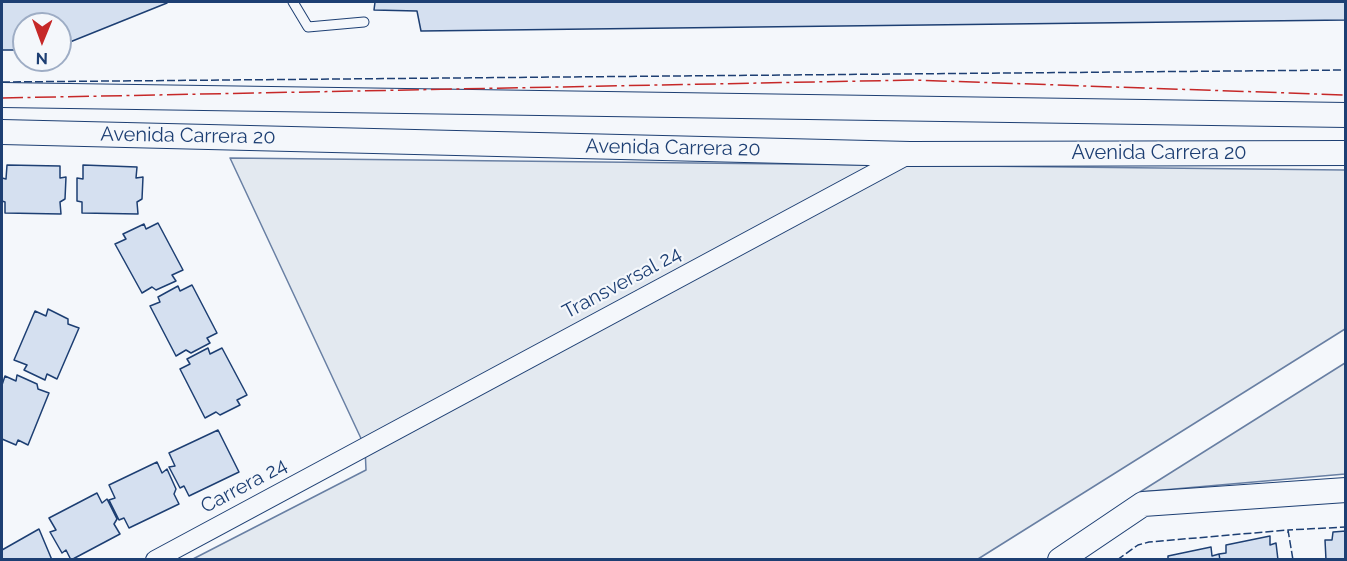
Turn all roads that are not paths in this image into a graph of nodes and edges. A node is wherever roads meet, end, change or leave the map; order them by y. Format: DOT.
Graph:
graph roads {
  1 [pos="293,2"];
  2 [pos="364,22"];
  3 [pos="2,95"];
  4 [pos="1346,115"];
  5 [pos="2,132"];
  6 [pos="1346,153"];
  7 [pos="910,154"];
  8 [pos="355,452"];
  9 [pos="1346,490"];
  10 [pos="155,560"];
  11 [pos="1060,560"];
  1 -- 2 [label="lane"];
  3 -- 4 [label="street, Avenida Carrera 20"];
  5 -- 7 [label="street, Avenida Carrera 20"];
  6 -- 7 [label="street, Avenida Carrera 20"];
  7 -- 8 [label="street, Transversal 24"];
  8 -- 10 [label="street, Carrera 24"];
  9 -- 11 [label="street"];
}
